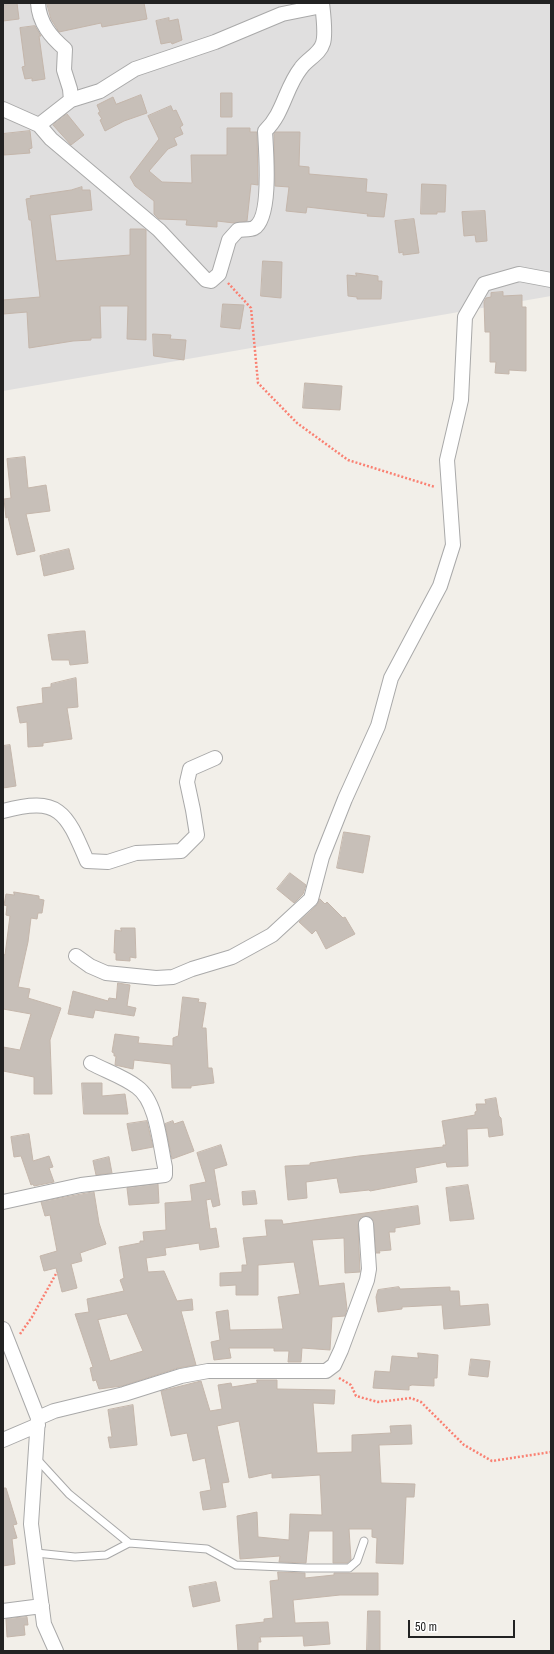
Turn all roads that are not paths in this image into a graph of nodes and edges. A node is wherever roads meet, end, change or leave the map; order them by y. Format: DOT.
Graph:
graph roads {
  1 [pos="38,3"];
  2 [pos="322,4"];
  3 [pos="71,100"];
  4 [pos="3,108"];
  5 [pos="39,125"];
  6 [pos="551,280"];
  7 [pos="214,758"];
  8 [pos="3,811"];
  9 [pos="76,956"];
  10 [pos="91,1063"];
  11 [pos="3,1202"];
  12 [pos="366,1224"];
  13 [pos="3,1329"];
  14 [pos="38,1421"];
  15 [pos="3,1440"];
  16 [pos="36,1458"];
  17 [pos="364,1541"];
  18 [pos="130,1543"];
  19 [pos="36,1553"];
  20 [pos="42,1606"];
  21 [pos="3,1611"];
  22 [pos="56,1651"];
  1 -- 3 [label="street"];
  2 -- 3 [label="street"];
  2 -- 5 [label="street"];
  3 -- 5 [label="street"];
  4 -- 5 [label="street"];
  6 -- 9 [label="street"];
  7 -- 8 [label="street"];
  10 -- 11 [label="street"];
  12 -- 14 [label="street"];
  13 -- 14 [label="street"];
  14 -- 15 [label="street"];
  14 -- 16 [label="street"];
  16 -- 18 [label="lane"];
  16 -- 19 [label="street"];
  17 -- 18 [label="lane"];
  18 -- 19 [label="lane"];
  19 -- 20 [label="street"];
  20 -- 21 [label="street"];
  20 -- 22 [label="street"];
}
